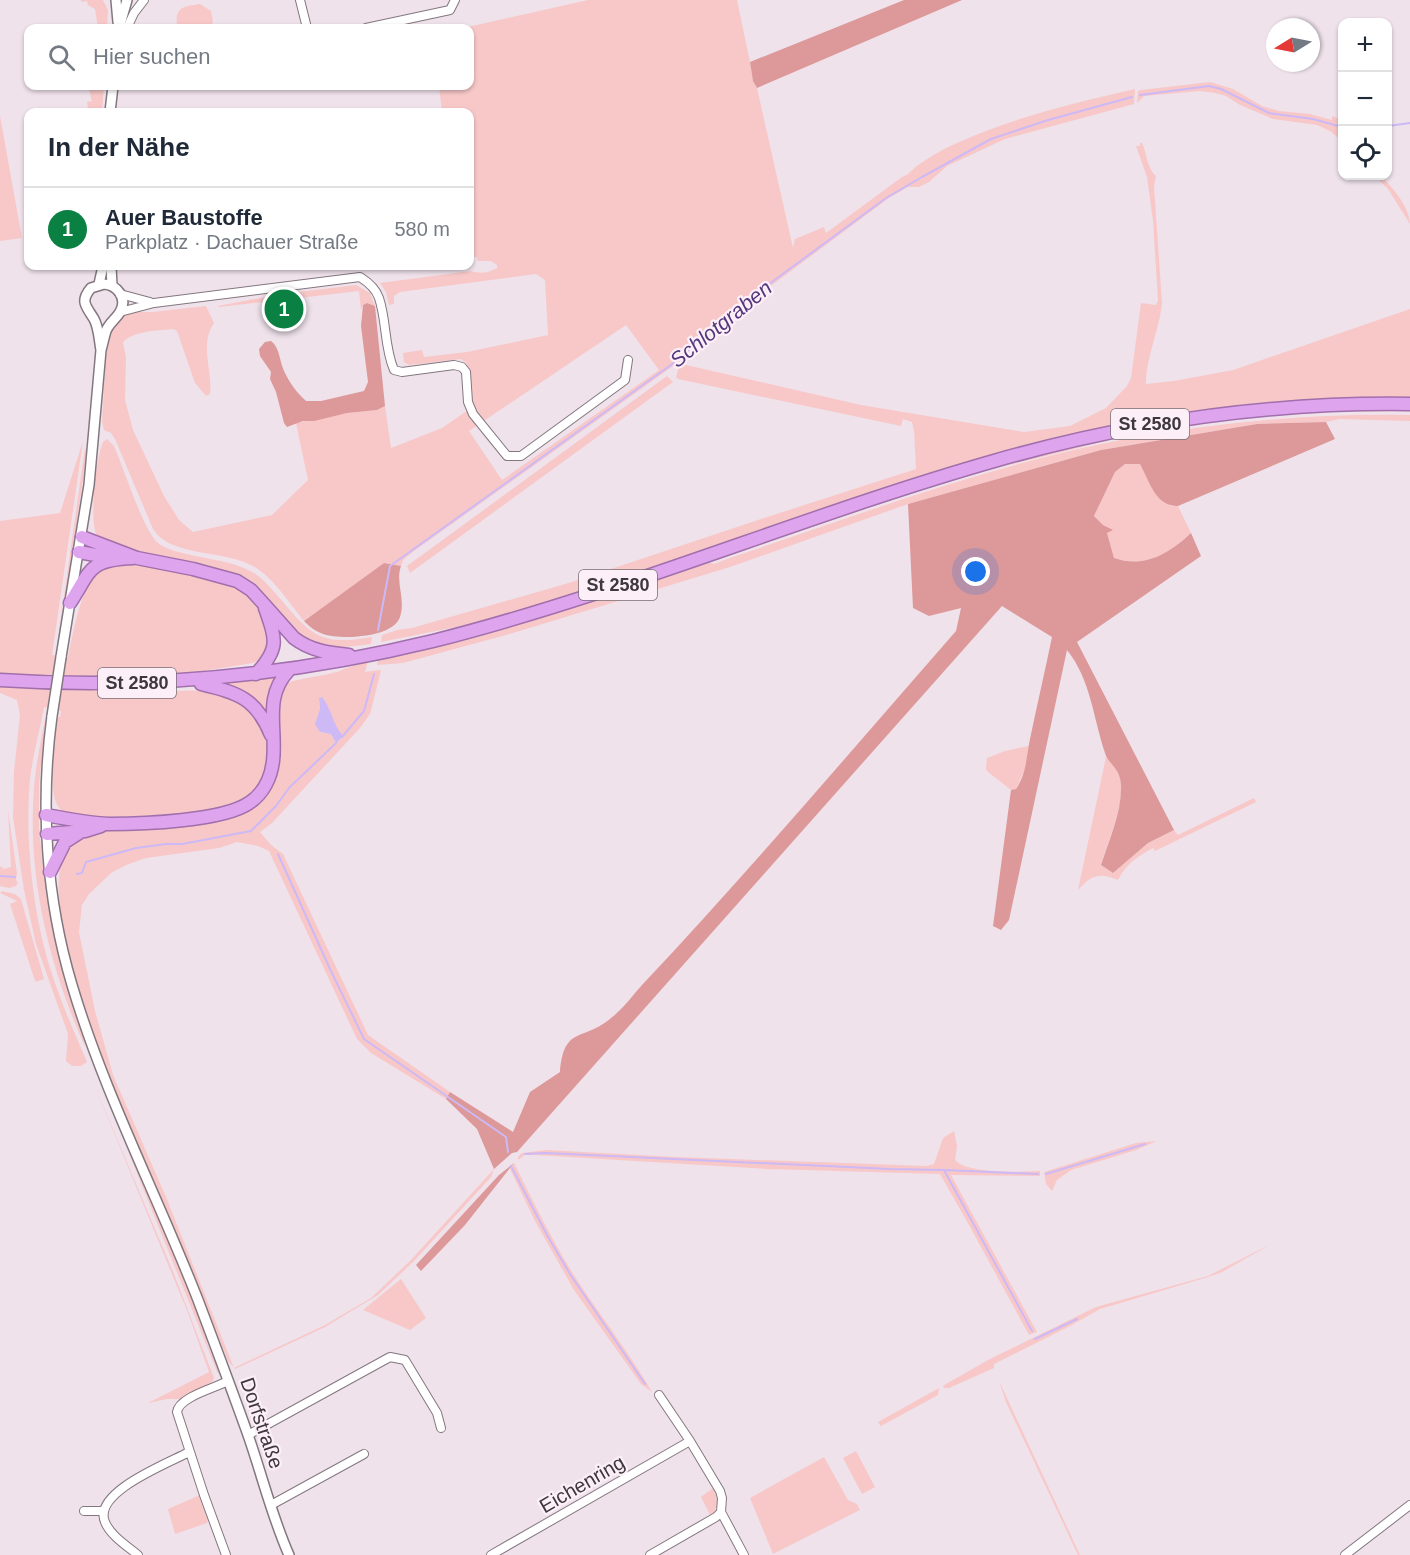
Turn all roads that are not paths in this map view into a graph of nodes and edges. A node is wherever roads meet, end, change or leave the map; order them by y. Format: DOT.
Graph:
graph roads {
  1 [pos="116,0"];
  2 [pos="127,0"];
  3 [pos="144,0"];
  4 [pos="300,0"];
  5 [pos="455,0"];
  6 [pos="118,24"];
  7 [pos="119,24"];
  8 [pos="129,24"];
  9 [pos="306,24"];
  10 [pos="385,24"];
  11 [pos="113,90"];
  12 [pos="113,90"];
  13 [pos="110,108"];
  14 [pos="116,108"];
  15 [pos="102,270"];
  16 [pos="111,270"];
  17 [pos="99,284"];
  18 [pos="112,286"];
  19 [pos="120,294"];
  20 [pos="154,303"];
  21 [pos="120,312"];
  22 [pos="94,318"];
  23 [pos="112,319"];
  24 [pos="101,350"];
  25 [pos="628,360"];
  26 [pos="1410,404"];
  27 [pos="82,537"];
  28 [pos="79,552"];
  29 [pos="137,558"];
  30 [pos="116,559"];
  31 [pos="262,602"];
  32 [pos="70,603"];
  33 [pos="361,657"];
  34 [pos="289,670"];
  35 [pos="256,674"];
  36 [pos="0,680"];
  37 [pos="188,680"];
  38 [pos="274,741"];
  39 [pos="46,815"];
  40 [pos="110,824"];
  41 [pos="85,831"];
  42 [pos="47,834"];
  43 [pos="50,872"];
  44 [pos="228,1381"];
  45 [pos="659,1395"];
  46 [pos="441,1428"];
  47 [pos="248,1435"];
  48 [pos="690,1441"];
  49 [pos="189,1452"];
  50 [pos="364,1454"];
  51 [pos="271,1505"];
  52 [pos="1410,1505"];
  53 [pos="84,1510"];
  54 [pos="103,1511"];
  55 [pos="721,1512"];
  56 [pos="138,1555"];
  57 [pos="226,1555"];
  58 [pos="289,1555"];
  59 [pos="491,1555"];
  60 [pos="650,1555"];
  61 [pos="744,1555"];
  62 [pos="1345,1555"];
  1 -- 6 [label="street"];
  2 -- 7 [label="street"];
  3 -- 8 [label="street"];
  4 -- 9 [label="street"];
  5 -- 10 [label="street"];
  11 -- 13 [label="street"];
  12 -- 14 [label="street"];
  15 -- 17 [label="street"];
  16 -- 18 [label="street"];
  17 -- 18 [label="street"];
  17 -- 22 [label="street"];
  18 -- 19 [label="street"];
  19 -- 20 [label="street"];
  19 -- 21 [label="street"];
  20 -- 21 [label="street"];
  20 -- 25 [label="street"];
  21 -- 23 [label="street"];
  22 -- 23 [label="street"];
  22 -- 24 [label="street"];
  23 -- 24 [label="street"];
  24 -- 27 [label="street, Dorfstraße"];
  26 -- 33 [label="highway, St 2580"];
  27 -- 28 [label="street, Dorfstraße"];
  27 -- 29 [label="highway, St 2580"];
  28 -- 30 [label="highway, St 2580"];
  28 -- 32 [label="street, Dorfstraße"];
  29 -- 30 [label="highway, St 2580"];
  29 -- 31 [label="highway, St 2580"];
  30 -- 32 [label="highway, St 2580"];
  31 -- 33 [label="highway, St 2580"];
  31 -- 35 [label="highway"];
  32 -- 39 [label="street, Dorfstraße, bridge"];
  33 -- 34 [label="highway, St 2580"];
  34 -- 35 [label="highway, St 2580"];
  34 -- 38 [label="highway"];
  35 -- 37 [label="highway, St 2580"];
  36 -- 37 [label="highway, St 2580"];
  37 -- 38 [label="highway, St 2580"];
  38 -- 40 [label="highway"];
  39 -- 40 [label="highway"];
  39 -- 42 [label="street, Dorfstraße"];
  40 -- 41 [label="highway"];
  41 -- 42 [label="highway"];
  41 -- 43 [label="highway"];
  42 -- 43 [label="street, Dorfstraße"];
  43 -- 44 [label="street, Dorfstraße"];
  44 -- 47 [label="street, Dorfstraße"];
  44 -- 49 [label="street"];
  45 -- 48 [label="street"];
  46 -- 47 [label="street"];
  47 -- 51 [label="street, Dorfstraße"];
  48 -- 55 [label="street"];
  48 -- 59 [label="street, Eichenring"];
  49 -- 54 [label="street"];
  49 -- 57 [label="street"];
  50 -- 51 [label="street"];
  51 -- 58 [label="street, Dorfstraße"];
  52 -- 62 [label="street"];
  53 -- 54 [label="street"];
  54 -- 56 [label="street"];
  55 -- 60 [label="street"];
  55 -- 61 [label="street"];
}
